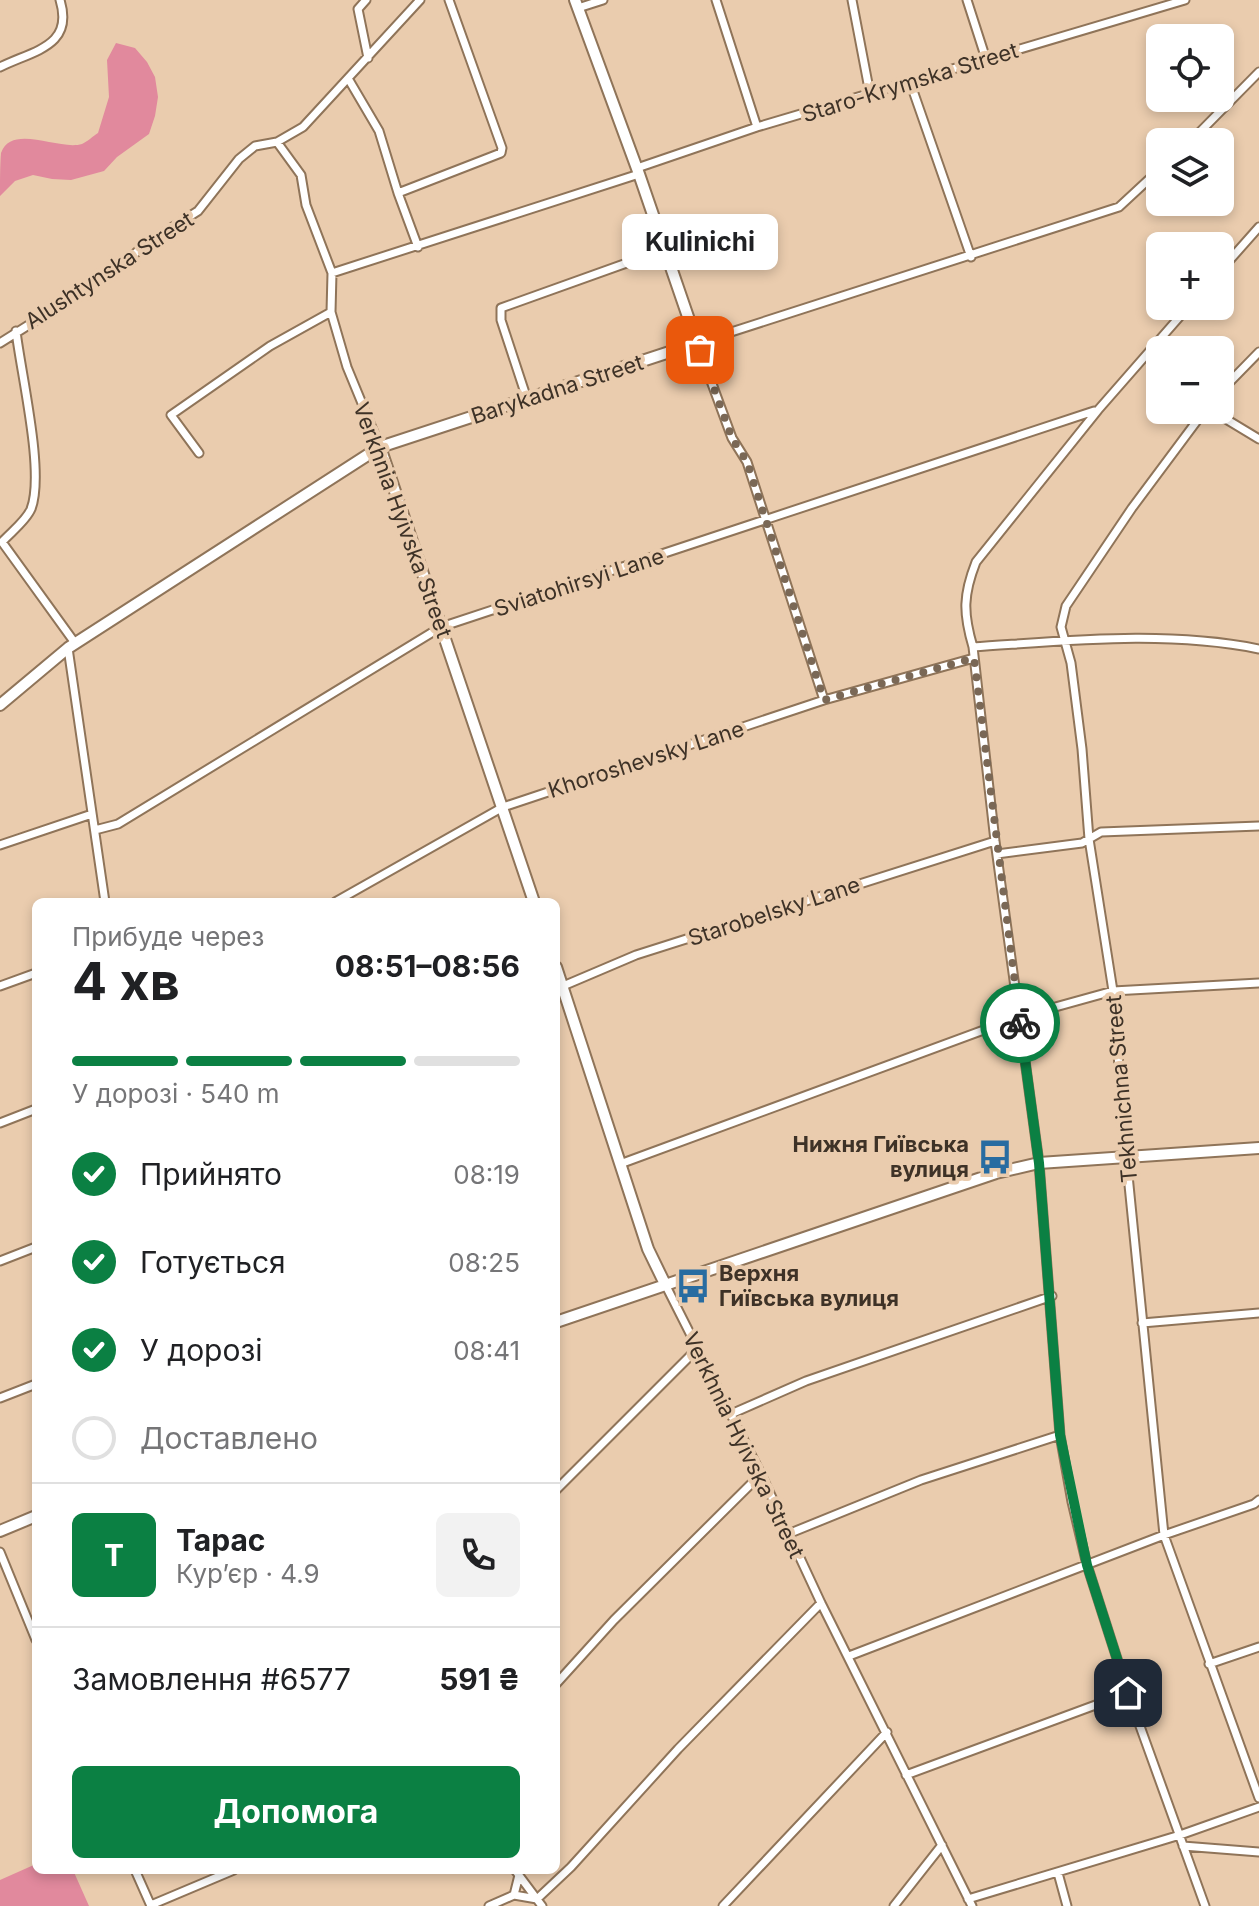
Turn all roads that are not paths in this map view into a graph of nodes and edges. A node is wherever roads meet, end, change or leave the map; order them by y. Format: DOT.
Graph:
graph roads {
  1 [pos="60,0"];
  2 [pos="366,0"];
  3 [pos="420,0"];
  4 [pos="449,0"];
  5 [pos="603,0"];
  6 [pos="716,0"];
  7 [pos="852,0"];
  8 [pos="967,0"];
  9 [pos="1185,0"];
  10 [pos="576,4"];
  11 [pos="368,58"];
  12 [pos="986,59"];
  13 [pos="0,67"];
  14 [pos="1259,72"];
  15 [pos="349,80"];
  16 [pos="910,82"];
  17 [pos="870,94"];
  18 [pos="757,127"];
  19 [pos="1204,128"];
  20 [pos="277,142"];
  21 [pos="638,171"];
  22 [pos="1146,182"];
  23 [pos="398,193"];
  24 [pos="1259,227"];
  25 [pos="418,247"];
  26 [pos="663,250"];
  27 [pos="1234,255"];
  28 [pos="971,257"];
  29 [pos="332,273"];
  30 [pos="331,312"];
  31 [pos="1177,320"];
  32 [pos="16,331"];
  33 [pos="0,343"];
  34 [pos="697,343"];
  35 [pos="1259,352"];
  36 [pos="1234,378"];
  37 [pos="527,399"];
  38 [pos="1098,410"];
  39 [pos="1197,424"];
  40 [pos="1233,424"];
  41 [pos="1259,439"];
  42 [pos="380,447"];
  43 [pos="199,453"];
  44 [pos="765,521"];
  45 [pos="1,543"];
  46 [pos="441,627"];
  47 [pos="1064,640"];
  48 [pos="72,646"];
  49 [pos="973,647"];
  50 [pos="1259,649"];
  51 [pos="974,658"];
  52 [pos="824,700"];
  53 [pos="0,705"];
  54 [pos="503,807"];
  55 [pos="92,814"];
  56 [pos="1259,826"];
  57 [pos="95,830"];
  58 [pos="1089,839"];
  59 [pos="995,841"];
  60 [pos="0,845"];
  61 [pos="997,854"];
  62 [pos="104,898"];
  63 [pos="342,898"];
  64 [pos="533,898"];
  65 [pos="32,974"];
  66 [pos="1259,983"];
  67 [pos="0,986"];
  68 [pos="560,986"];
  69 [pos="560,989"];
  70 [pos="1113,991"];
  71 [pos="1019,1017"];
  72 [pos="32,1111"];
  73 [pos="0,1123"];
  74 [pos="1259,1148"];
  75 [pos="1126,1155"];
  76 [pos="1039,1163"];
  77 [pos="620,1164"];
  78 [pos="32,1249"];
  79 [pos="0,1261"];
  80 [pos="665,1284"];
  81 [pos="1052,1296"];
  82 [pos="1259,1313"];
  83 [pos="560,1321"];
  84 [pos="1142,1323"];
  85 [pos="697,1349"];
  86 [pos="32,1386"];
  87 [pos="0,1398"];
  88 [pos="731,1414"];
  89 [pos="1060,1435"];
  90 [pos="761,1474"];
  91 [pos="560,1486"];
  92 [pos="1259,1500"];
  93 [pos="32,1518"];
  94 [pos="0,1531"];
  95 [pos="788,1534"];
  96 [pos="1164,1535"];
  97 [pos="0,1552"];
  98 [pos="1087,1565"];
  99 [pos="821,1603"];
  100 [pos="32,1630"];
  101 [pos="1259,1647"];
  102 [pos="849,1656"];
  103 [pos="1209,1664"];
  104 [pos="560,1680"];
  105 [pos="1128,1693"];
  106 [pos="887,1732"];
  107 [pos="906,1775"];
  108 [pos="1259,1798"];
  109 [pos="1259,1807"];
  110 [pos="1180,1835"];
  111 [pos="942,1845"];
  112 [pos="1183,1846"];
  113 [pos="1259,1852"];
  114 [pos="1058,1873"];
  115 [pos="137,1874"];
  116 [pos="225,1874"];
  117 [pos="517,1874"];
  118 [pos="519,1874"];
  119 [pos="514,1895"];
  120 [pos="540,1902"];
  121 [pos="970,1902"];
  122 [pos="151,1906"];
  123 [pos="489,1906"];
  124 [pos="723,1906"];
  125 [pos="894,1906"];
  126 [pos="1067,1906"];
  127 [pos="1205,1906"];
  1 -- 13 [label="street"];
  2 -- 11 [label="street"];
  3 -- 11 [label="street, Alushtynska Street"];
  4 -- 23 [label="street"];
  5 -- 10 [label="street"];
  6 -- 18 [label="street"];
  7 -- 17 [label="street"];
  8 -- 12 [label="street"];
  9 -- 12 [label="street, Staro-Krymska Street"];
  10 -- 21 [label="street"];
  11 -- 15 [label="street, Alushtynska Street"];
  12 -- 16 [label="street, Staro-Krymska Street"];
  14 -- 19 [label="street"];
  15 -- 20 [label="street, Alushtynska Street"];
  15 -- 23 [label="street"];
  16 -- 17 [label="street, Staro-Krymska Street"];
  16 -- 28 [label="street"];
  17 -- 18 [label="street, Staro-Krymska Street"];
  18 -- 21 [label="street, Staro-Krymska Street"];
  20 -- 29 [label="street, Verkhnia Hyivska Street"];
  20 -- 32 [label="street, Alushtynska Street"];
  21 -- 25 [label="street, Staro-Krymska Street"];
  21 -- 26 [label="street"];
  22 -- 28 [label="street, Barykadna Street"];
  23 -- 25 [label="street"];
  24 -- 27 [label="street"];
  25 -- 29 [label="street, Staro-Krymska Street"];
  26 -- 34 [label="street"];
  26 -- 37 [label="street"];
  28 -- 34 [label="street, Barykadna Street"];
  29 -- 30 [label="street, Verkhnia Hyivska Street"];
  30 -- 42 [label="street, Verkhnia Hyivska Street"];
  30 -- 43 [label="street"];
  31 -- 38 [label="street"];
  32 -- 33 [label="street, Alushtynska Street"];
  32 -- 45 [label="street"];
  34 -- 37 [label="street, Barykadna Street"];
  34 -- 44 [label="street"];
  35 -- 36 [label="street"];
  37 -- 42 [label="street, Barykadna Street"];
  38 -- 44 [label="street, Sviatohirsyi Lane"];
  38 -- 49 [label="street"];
  39 -- 47 [label="street, Tekhnichna Street"];
  40 -- 41 [label="street"];
  42 -- 46 [label="street, Verkhnia Hyivska Street"];
  42 -- 48 [label="street, Barykadna Street"];
  44 -- 46 [label="street, Sviatohirsyi Lane"];
  44 -- 52 [label="street"];
  45 -- 48 [label="street"];
  46 -- 54 [label="street, Verkhnia Hyivska Street"];
  46 -- 57 [label="street, Sviatohirsyi Lane"];
  47 -- 49 [label="street"];
  47 -- 50 [label="street"];
  47 -- 58 [label="street, Tekhnichna Street"];
  48 -- 53 [label="street, Barykadna Street"];
  48 -- 55 [label="street"];
  49 -- 51 [label="street"];
  51 -- 52 [label="street, Khoroshevsky Lane"];
  51 -- 59 [label="street"];
  52 -- 54 [label="street, Khoroshevsky Lane"];
  54 -- 63 [label="street, Khoroshevsky Lane"];
  54 -- 64 [label="street, Verkhnia Hyivska Street"];
  55 -- 57 [label="street"];
  55 -- 60 [label="street"];
  56 -- 58 [label="street"];
  57 -- 62 [label="street"];
  58 -- 61 [label="street"];
  58 -- 70 [label="street, Tekhnichna Street"];
  59 -- 61 [label="street"];
  59 -- 68 [label="street, Starobelsky Lane"];
  61 -- 71 [label="street"];
  65 -- 67 [label="street"];
  66 -- 70 [label="street"];
  69 -- 77 [label="street, Verkhnia Hyivska Street"];
  70 -- 71 [label="street"];
  70 -- 75 [label="street, Tekhnichna Street"];
  71 -- 76 [label="street"];
  71 -- 77 [label="street"];
  72 -- 73 [label="street"];
  74 -- 75 [label="street"];
  75 -- 76 [label="street"];
  75 -- 84 [label="street, Tekhnichna Street"];
  76 -- 80 [label="street"];
  76 -- 81 [label="street"];
  77 -- 80 [label="street, Verkhnia Hyivska Street"];
  78 -- 79 [label="street"];
  80 -- 83 [label="street"];
  80 -- 85 [label="street, Verkhnia Hyivska Street"];
  81 -- 88 [label="street"];
  81 -- 89 [label="street"];
  82 -- 84 [label="street"];
  84 -- 96 [label="street, Tekhnichna Street"];
  85 -- 88 [label="street, Verkhnia Hyivska Street"];
  85 -- 91 [label="street"];
  86 -- 87 [label="street"];
  88 -- 90 [label="street, Verkhnia Hyivska Street"];
  89 -- 95 [label="street"];
  89 -- 98 [label="street"];
  90 -- 95 [label="street, Verkhnia Hyivska Street"];
  90 -- 104 [label="street"];
  92 -- 96 [label="street"];
  93 -- 94 [label="street"];
  95 -- 99 [label="street, Verkhnia Hyivska Street"];
  96 -- 98 [label="street"];
  96 -- 103 [label="street, Tekhnichna Street"];
  97 -- 100 [label="street"];
  98 -- 102 [label="street"];
  98 -- 105 [label="street"];
  99 -- 102 [label="street, Verkhnia Hyivska Street"];
  99 -- 120 [label="street"];
  101 -- 103 [label="street"];
  102 -- 106 [label="street, Verkhnia Hyivska Street"];
  103 -- 108 [label="street, Tekhnichna Street"];
  105 -- 107 [label="street"];
  105 -- 110 [label="street"];
  106 -- 107 [label="street, Verkhnia Hyivska Street"];
  106 -- 124 [label="street"];
  107 -- 111 [label="street, Verkhnia Hyivska Street"];
  109 -- 110 [label="street"];
  110 -- 112 [label="street"];
  110 -- 114 [label="street"];
  111 -- 121 [label="street, Verkhnia Hyivska Street"];
  111 -- 125 [label="street"];
  112 -- 113 [label="street"];
  112 -- 127 [label="street"];
  114 -- 121 [label="street"];
  114 -- 126 [label="street"];
  115 -- 122 [label="street"];
  116 -- 122 [label="street"];
  117 -- 119 [label="street"];
  118 -- 120 [label="street"];
  119 -- 120 [label="street"];
  119 -- 123 [label="street"];
}
